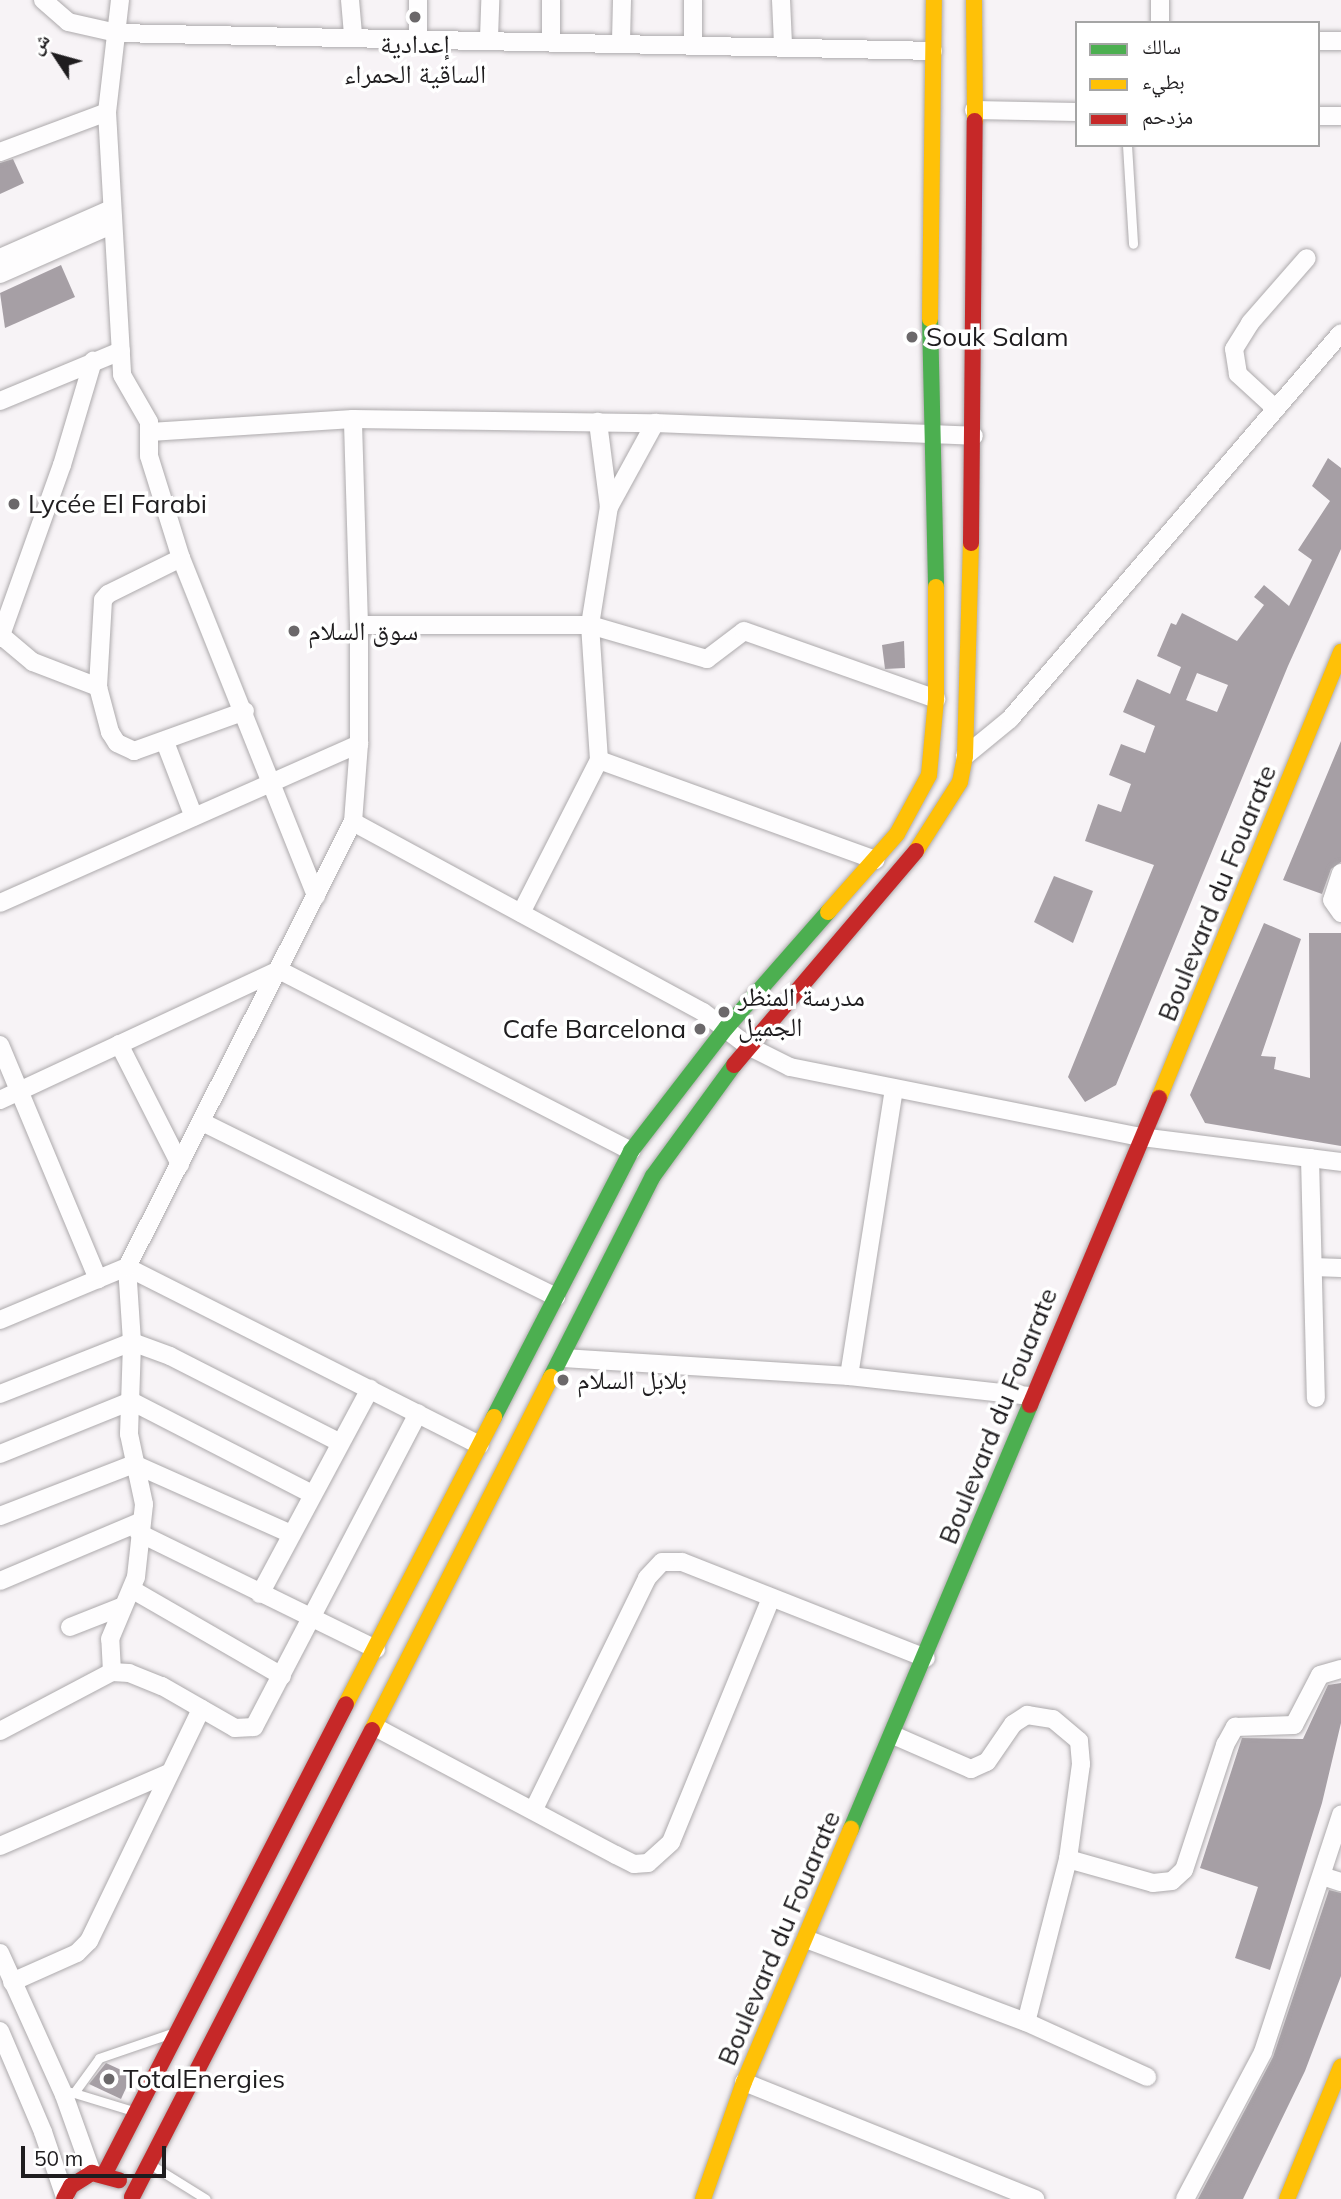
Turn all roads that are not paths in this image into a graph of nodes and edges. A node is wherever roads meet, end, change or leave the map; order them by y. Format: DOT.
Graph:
graph roads {
  1 [pos="43,0"];
  2 [pos="120,0"];
  3 [pos="350,0"];
  4 [pos="418,0"];
  5 [pos="489,0"];
  6 [pos="551,0"];
  7 [pos="622,0"];
  8 [pos="693,0"];
  9 [pos="780,0"];
  10 [pos="934,0"];
  11 [pos="974,0"];
  12 [pos="1160,0"];
  13 [pos="1160,21"];
  14 [pos="117,33"];
  15 [pos="353,36"];
  16 [pos="418,37"];
  17 [pos="489,38"];
  18 [pos="551,40"];
  19 [pos="621,41"];
  20 [pos="1320,41"];
  21 [pos="1341,41"];
  22 [pos="693,43"];
  23 [pos="783,44"];
  24 [pos="933,51"];
  25 [pos="974,110"];
  26 [pos="107,112"];
  27 [pos="1075,113"];
  28 [pos="1320,116"];
  29 [pos="1341,116"];
  30 [pos="1127,147"];
  31 [pos="0,152"];
  32 [pos="111,217"];
  33 [pos="1133,244"];
  34 [pos="0,258"];
  35 [pos="1307,258"];
  36 [pos="0,274"];
  37 [pos="1341,333"];
  38 [pos="121,351"];
  39 [pos="93,361"];
  40 [pos="0,401"];
  41 [pos="1276,409"];
  42 [pos="354,419"];
  43 [pos="598,422"];
  44 [pos="655,423"];
  45 [pos="150,432"];
  46 [pos="935,434"];
  47 [pos="974,436"];
  48 [pos="609,507"];
  49 [pos="181,558"];
  50 [pos="359,625"];
  51 [pos="590,625"];
  52 [pos="1,638"];
  53 [pos="1340,657"];
  54 [pos="98,687"];
  55 [pos="936,699"];
  56 [pos="245,711"];
  57 [pos="164,742"];
  58 [pos="359,744"];
  59 [pos="965,756"];
  60 [pos="599,760"];
  61 [pos="273,782"];
  62 [pos="194,817"];
  63 [pos="353,822"];
  64 [pos="876,860"];
  65 [pos="1341,873"];
  66 [pos="316,896"];
  67 [pos="0,903"];
  68 [pos="521,913"];
  69 [pos="1341,913"];
  70 [pos="279,970"];
  71 [pos="727,1027"];
  72 [pos="119,1044"];
  73 [pos="0,1045"];
  74 [pos="748,1046"];
  75 [pos="894,1089"];
  76 [pos="20,1091"];
  77 [pos="0,1100"];
  78 [pos="202,1122"];
  79 [pos="1141,1137"];
  80 [pos="631,1151"];
  81 [pos="1310,1158"];
  82 [pos="1341,1162"];
  83 [pos="180,1164"];
  84 [pos="127,1267"];
  85 [pos="1313,1267"];
  86 [pos="1341,1268"];
  87 [pos="98,1279"];
  88 [pos="556,1297"];
  89 [pos="0,1320"];
  90 [pos="132,1342"];
  91 [pos="563,1358"];
  92 [pos="849,1376"];
  93 [pos="370,1389"];
  94 [pos="0,1394"];
  95 [pos="1031,1396"];
  96 [pos="1316,1398"];
  97 [pos="131,1401"];
  98 [pos="418,1413"];
  99 [pos="339,1442"];
  100 [pos="480,1445"];
  101 [pos="0,1454"];
  102 [pos="134,1464"];
  103 [pos="310,1493"];
  104 [pos="0,1516"];
  105 [pos="139,1527"];
  106 [pos="291,1534"];
  107 [pos="0,1581"];
  108 [pos="133,1590"];
  109 [pos="260,1594"];
  110 [pos="771,1598"];
  111 [pos="123,1606"];
  112 [pos="314,1616"];
  113 [pos="70,1627"];
  114 [pos="376,1649"];
  115 [pos="926,1658"];
  116 [pos="1341,1669"];
  117 [pos="113,1672"];
  118 [pos="282,1676"];
  119 [pos="201,1709"];
  120 [pos="375,1727"];
  121 [pos="0,1731"];
  122 [pos="893,1735"];
  123 [pos="169,1773"];
  124 [pos="534,1809"];
  125 [pos="1341,1815"];
  126 [pos="0,1846"];
  127 [pos="1068,1859"];
  128 [pos="1322,1876"];
  129 [pos="1341,1882"];
  130 [pos="806,1938"];
  131 [pos="0,1953"];
  132 [pos="12,1982"];
  133 [pos="1026,2022"];
  134 [pos="0,2031"];
  135 [pos="179,2034"];
  136 [pos="1341,2067"];
  137 [pos="1147,2077"];
  138 [pos="744,2082"];
  139 [pos="70,2092"];
  140 [pos="138,2113"];
  141 [pos="152,2165"];
  142 [pos="98,2173"];
  143 [pos="1023,2197"];
  144 [pos="64,2198"];
  145 [pos="132,2198"];
  146 [pos="206,2199"];
  147 [pos="704,2199"];
  148 [pos="1185,2199"];
  149 [pos="1287,2199"];
  1 -- 14 [label="street"];
  2 -- 14 [label="street"];
  3 -- 15 [label="street"];
  4 -- 16 [label="street"];
  5 -- 17 [label="street"];
  6 -- 18 [label="street"];
  7 -- 19 [label="street"];
  8 -- 22 [label="street"];
  9 -- 23 [label="street"];
  10 -- 24 [label="main road"];
  11 -- 25 [label="main road"];
  12 -- 13 [label="street"];
  14 -- 15 [label="street"];
  14 -- 26 [label="street"];
  15 -- 16 [label="street"];
  16 -- 17 [label="street"];
  17 -- 18 [label="street"];
  18 -- 19 [label="street"];
  19 -- 22 [label="street"];
  20 -- 21 [label="street"];
  22 -- 23 [label="street"];
  23 -- 24 [label="street"];
  24 -- 46 [label="main road"];
  25 -- 27 [label="street"];
  25 -- 47 [label="main road"];
  26 -- 31 [label="street"];
  26 -- 32 [label="street"];
  28 -- 29 [label="street"];
  30 -- 33 [label="lane"];
  32 -- 34 [label="street"];
  32 -- 36 [label="street"];
  32 -- 38 [label="street"];
  35 -- 41 [label="street"];
  37 -- 41 [label="street"];
  38 -- 39 [label="street"];
  38 -- 45 [label="street"];
  39 -- 40 [label="street"];
  39 -- 52 [label="street"];
  41 -- 59 [label="street"];
  42 -- 43 [label="street"];
  42 -- 45 [label="street"];
  42 -- 50 [label="street"];
  43 -- 44 [label="street"];
  43 -- 48 [label="street"];
  44 -- 46 [label="street"];
  44 -- 48 [label="street"];
  45 -- 49 [label="street"];
  46 -- 47 [label="street"];
  46 -- 55 [label="main road"];
  47 -- 59 [label="main road"];
  48 -- 51 [label="street"];
  49 -- 54 [label="street"];
  49 -- 56 [label="street"];
  50 -- 51 [label="street"];
  50 -- 58 [label="street"];
  51 -- 55 [label="street"];
  51 -- 60 [label="street"];
  52 -- 54 [label="street"];
  53 -- 79 [label="main road, Boulevard du Fouarate"];
  54 -- 57 [label="street"];
  55 -- 64 [label="main road"];
  56 -- 57 [label="street"];
  56 -- 61 [label="street"];
  57 -- 62 [label="street"];
  58 -- 61 [label="street"];
  58 -- 63 [label="street"];
  59 -- 74 [label="main road"];
  60 -- 64 [label="street"];
  60 -- 68 [label="street"];
  61 -- 62 [label="street"];
  61 -- 66 [label="street"];
  62 -- 67 [label="street"];
  63 -- 66 [label="street"];
  63 -- 68 [label="street"];
  64 -- 71 [label="main road"];
  65 -- 69 [label="street"];
  66 -- 70 [label="street"];
  68 -- 71 [label="street"];
  70 -- 72 [label="street"];
  70 -- 78 [label="street"];
  70 -- 80 [label="street"];
  71 -- 74 [label="street"];
  71 -- 80 [label="main road"];
  72 -- 76 [label="street"];
  72 -- 83 [label="street"];
  73 -- 76 [label="street"];
  74 -- 75 [label="street"];
  74 -- 91 [label="main road"];
  75 -- 79 [label="street"];
  75 -- 92 [label="street"];
  76 -- 77 [label="street"];
  76 -- 87 [label="street"];
  78 -- 83 [label="street"];
  78 -- 88 [label="street"];
  79 -- 81 [label="street"];
  79 -- 95 [label="main road, Boulevard du Fouarate"];
  80 -- 88 [label="main road"];
  81 -- 82 [label="street"];
  81 -- 85 [label="street"];
  83 -- 84 [label="street"];
  84 -- 87 [label="street"];
  84 -- 90 [label="street"];
  84 -- 93 [label="street"];
  85 -- 86 [label="street"];
  85 -- 96 [label="street"];
  87 -- 89 [label="street"];
  88 -- 100 [label="main road"];
  90 -- 94 [label="street"];
  90 -- 97 [label="street"];
  90 -- 99 [label="street"];
  91 -- 92 [label="street"];
  91 -- 120 [label="main road"];
  92 -- 95 [label="street"];
  93 -- 98 [label="street"];
  93 -- 99 [label="street"];
  95 -- 115 [label="main road, Boulevard du Fouarate"];
  97 -- 101 [label="street"];
  97 -- 102 [label="street"];
  97 -- 103 [label="street"];
  98 -- 100 [label="street"];
  98 -- 112 [label="street"];
  99 -- 103 [label="street"];
  100 -- 114 [label="main road"];
  102 -- 104 [label="street"];
  102 -- 105 [label="street"];
  102 -- 106 [label="street"];
  103 -- 106 [label="street"];
  105 -- 107 [label="street"];
  105 -- 108 [label="street"];
  105 -- 109 [label="street"];
  106 -- 109 [label="street"];
  108 -- 111 [label="street"];
  108 -- 118 [label="street"];
  109 -- 112 [label="street"];
  110 -- 115 [label="street"];
  110 -- 124 [label="street"];
  110 -- 124 [label="street"];
  111 -- 113 [label="street"];
  111 -- 117 [label="street"];
  112 -- 114 [label="street"];
  112 -- 118 [label="street"];
  114 -- 135 [label="main road"];
  115 -- 122 [label="main road, Boulevard du Fouarate"];
  116 -- 127 [label="street"];
  117 -- 119 [label="street"];
  117 -- 121 [label="street"];
  118 -- 119 [label="street"];
  119 -- 123 [label="street"];
  120 -- 124 [label="street"];
  120 -- 141 [label="main road"];
  122 -- 127 [label="street"];
  122 -- 130 [label="main road, Boulevard du Fouarate"];
  123 -- 126 [label="street"];
  123 -- 132 [label="street"];
  125 -- 128 [label="street"];
  127 -- 133 [label="street"];
  128 -- 129 [label="street"];
  128 -- 148 [label="street"];
  130 -- 133 [label="street"];
  130 -- 138 [label="main road, Boulevard du Fouarate"];
  131 -- 132 [label="street"];
  132 -- 139 [label="street"];
  133 -- 137 [label="street"];
  134 -- 144 [label="street"];
  135 -- 139 [label="lane"];
  135 -- 140 [label="main road"];
  136 -- 149 [label="main road"];
  138 -- 143 [label="street"];
  138 -- 147 [label="main road, Boulevard du Fouarate"];
  139 -- 140 [label="lane"];
  139 -- 142 [label="street"];
  140 -- 142 [label="main road"];
  141 -- 145 [label="main road"];
  141 -- 146 [label="lane"];
  142 -- 144 [label="main road"];
  142 -- 145 [label="main road"];
}
